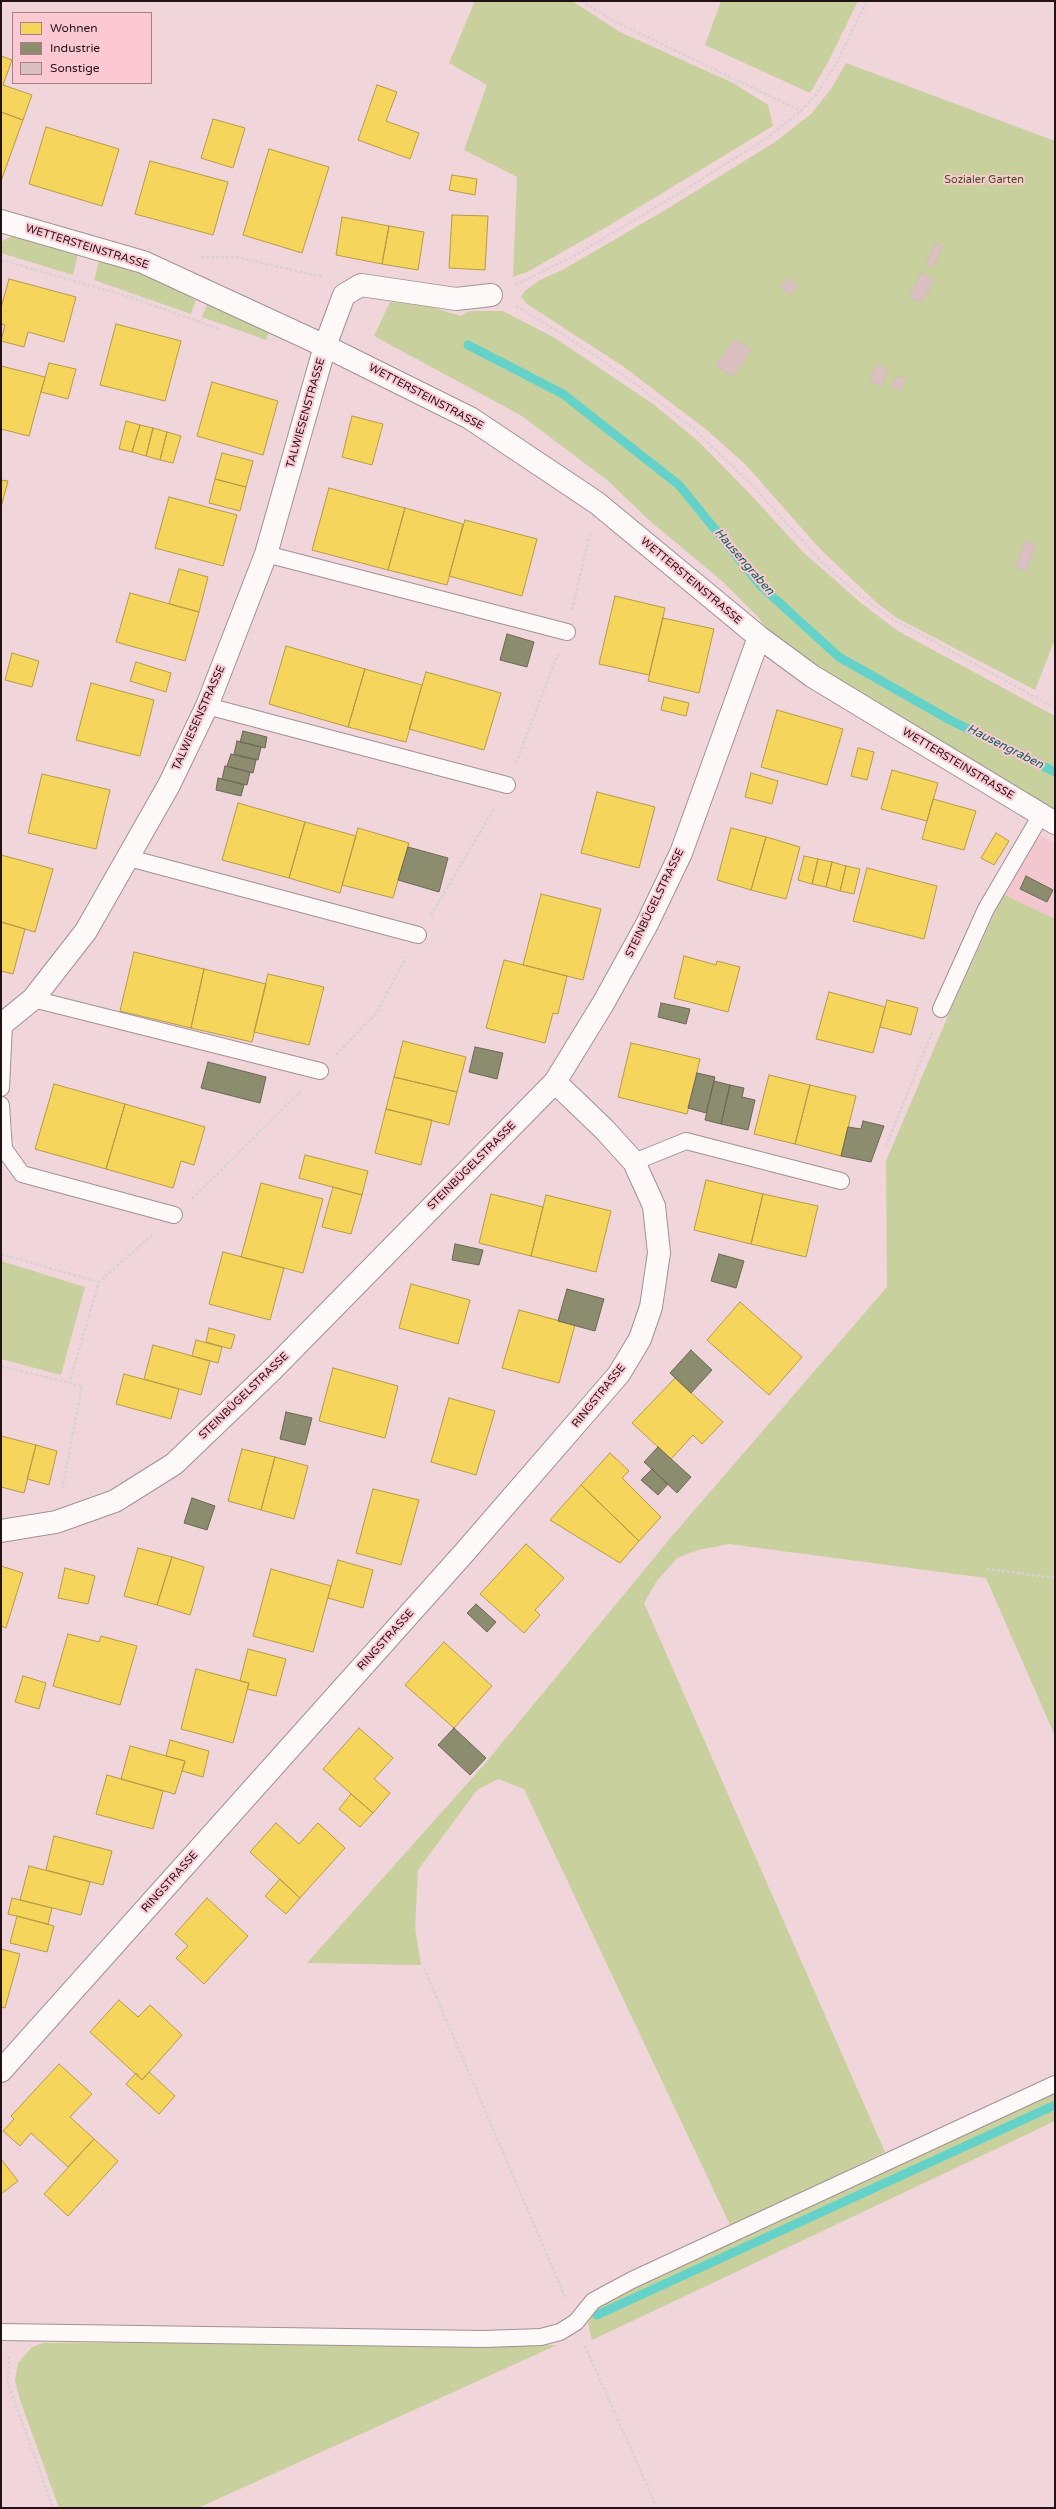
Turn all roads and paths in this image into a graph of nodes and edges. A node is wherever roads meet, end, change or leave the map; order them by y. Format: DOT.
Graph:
graph roads {
  1 [pos="582,1"];
  2 [pos="867,1"];
  3 [pos="801,112"];
  4 [pos="1,221"];
  5 [pos="200,257"];
  6 [pos="1,260"];
  7 [pos="323,277"];
  8 [pos="491,295"];
  9 [pos="223,331"];
  10 [pos="325,346"];
  11 [pos="597,503"];
  12 [pos="266,554"];
  13 [pos="567,632"];
  14 [pos="759,637"];
  15 [pos="207,706"];
  16 [pos="1055,708"];
  17 [pos="507,785"];
  18 [pos="1048,819"];
  19 [pos="129,858"];
  20 [pos="418,935"];
  21 [pos="33,999"];
  22 [pos="941,1009"];
  23 [pos="2,1025"];
  24 [pos="320,1071"];
  25 [pos="555,1082"];
  26 [pos="1,1088"];
  27 [pos="1,1105"];
  28 [pos="886,1146"];
  29 [pos="634,1162"];
  30 [pos="841,1182"];
  31 [pos="174,1215"];
  32 [pos="1,1254"];
  33 [pos="99,1282"];
  34 [pos="1,1366"];
  35 [pos="69,1384"];
  36 [pos="56,1522"];
  37 [pos="1,1531"];
  38 [pos="987,1569"];
  39 [pos="1055,1578"];
  40 [pos="424,1968"];
  41 [pos="1,2071"];
  42 [pos="1055,2084"];
  43 [pos="576,2322"];
  44 [pos="5,2333"];
  45 [pos="53,2508"];
  46 [pos="657,2508"];
  1 -- 3 [label="path"];
  2 -- 3 [label="path"];
  3 -- 8 [label="path"];
  4 -- 10 [label="street, WETTERSTEINSTRASSE"];
  5 -- 7 [label="path"];
  6 -- 9 [label="path"];
  8 -- 10 [label="street"];
  8 -- 16 [label="path"];
  10 -- 11 [label="street, WETTERSTEINSTRASSE"];
  10 -- 12 [label="street, TALWIESENSTRASSE"];
  11 -- 13 [label="path"];
  11 -- 14 [label="street, WETTERSTEINSTRASSE"];
  12 -- 13 [label="lane"];
  12 -- 15 [label="street, TALWIESENSTRASSE"];
  13 -- 17 [label="path"];
  14 -- 18 [label="street, WETTERSTEINSTRASSE"];
  14 -- 25 [label="street, STEINBÜGELSTRASSE"];
  15 -- 17 [label="lane"];
  15 -- 19 [label="street, TALWIESENSTRASSE"];
  17 -- 20 [label="path"];
  18 -- 22 [label="lane"];
  19 -- 20 [label="lane"];
  19 -- 21 [label="street, TALWIESENSTRASSE"];
  20 -- 24 [label="path"];
  21 -- 23 [label="street, TALWIESENSTRASSE"];
  21 -- 24 [label="lane"];
  22 -- 28 [label="path"];
  23 -- 26 [label="lane"];
  24 -- 31 [label="path"];
  25 -- 29 [label="street, RINGSTRASSE"];
  25 -- 36 [label="street, STEINBÜGELSTRASSE"];
  27 -- 31 [label="lane"];
  29 -- 30 [label="lane"];
  29 -- 41 [label="street, RINGSTRASSE"];
  31 -- 33 [label="path"];
  32 -- 33 [label="path"];
  33 -- 35 [label="path"];
  34 -- 35 [label="path"];
  35 -- 36 [label="path"];
  36 -- 37 [label="street, STEINBÜGELSTRASSE"];
  38 -- 39 [label="path"];
  40 -- 43 [label="path"];
  42 -- 43 [label="lane"];
  43 -- 44 [label="lane"];
  43 -- 46 [label="path"];
  44 -- 45 [label="path"];
}
